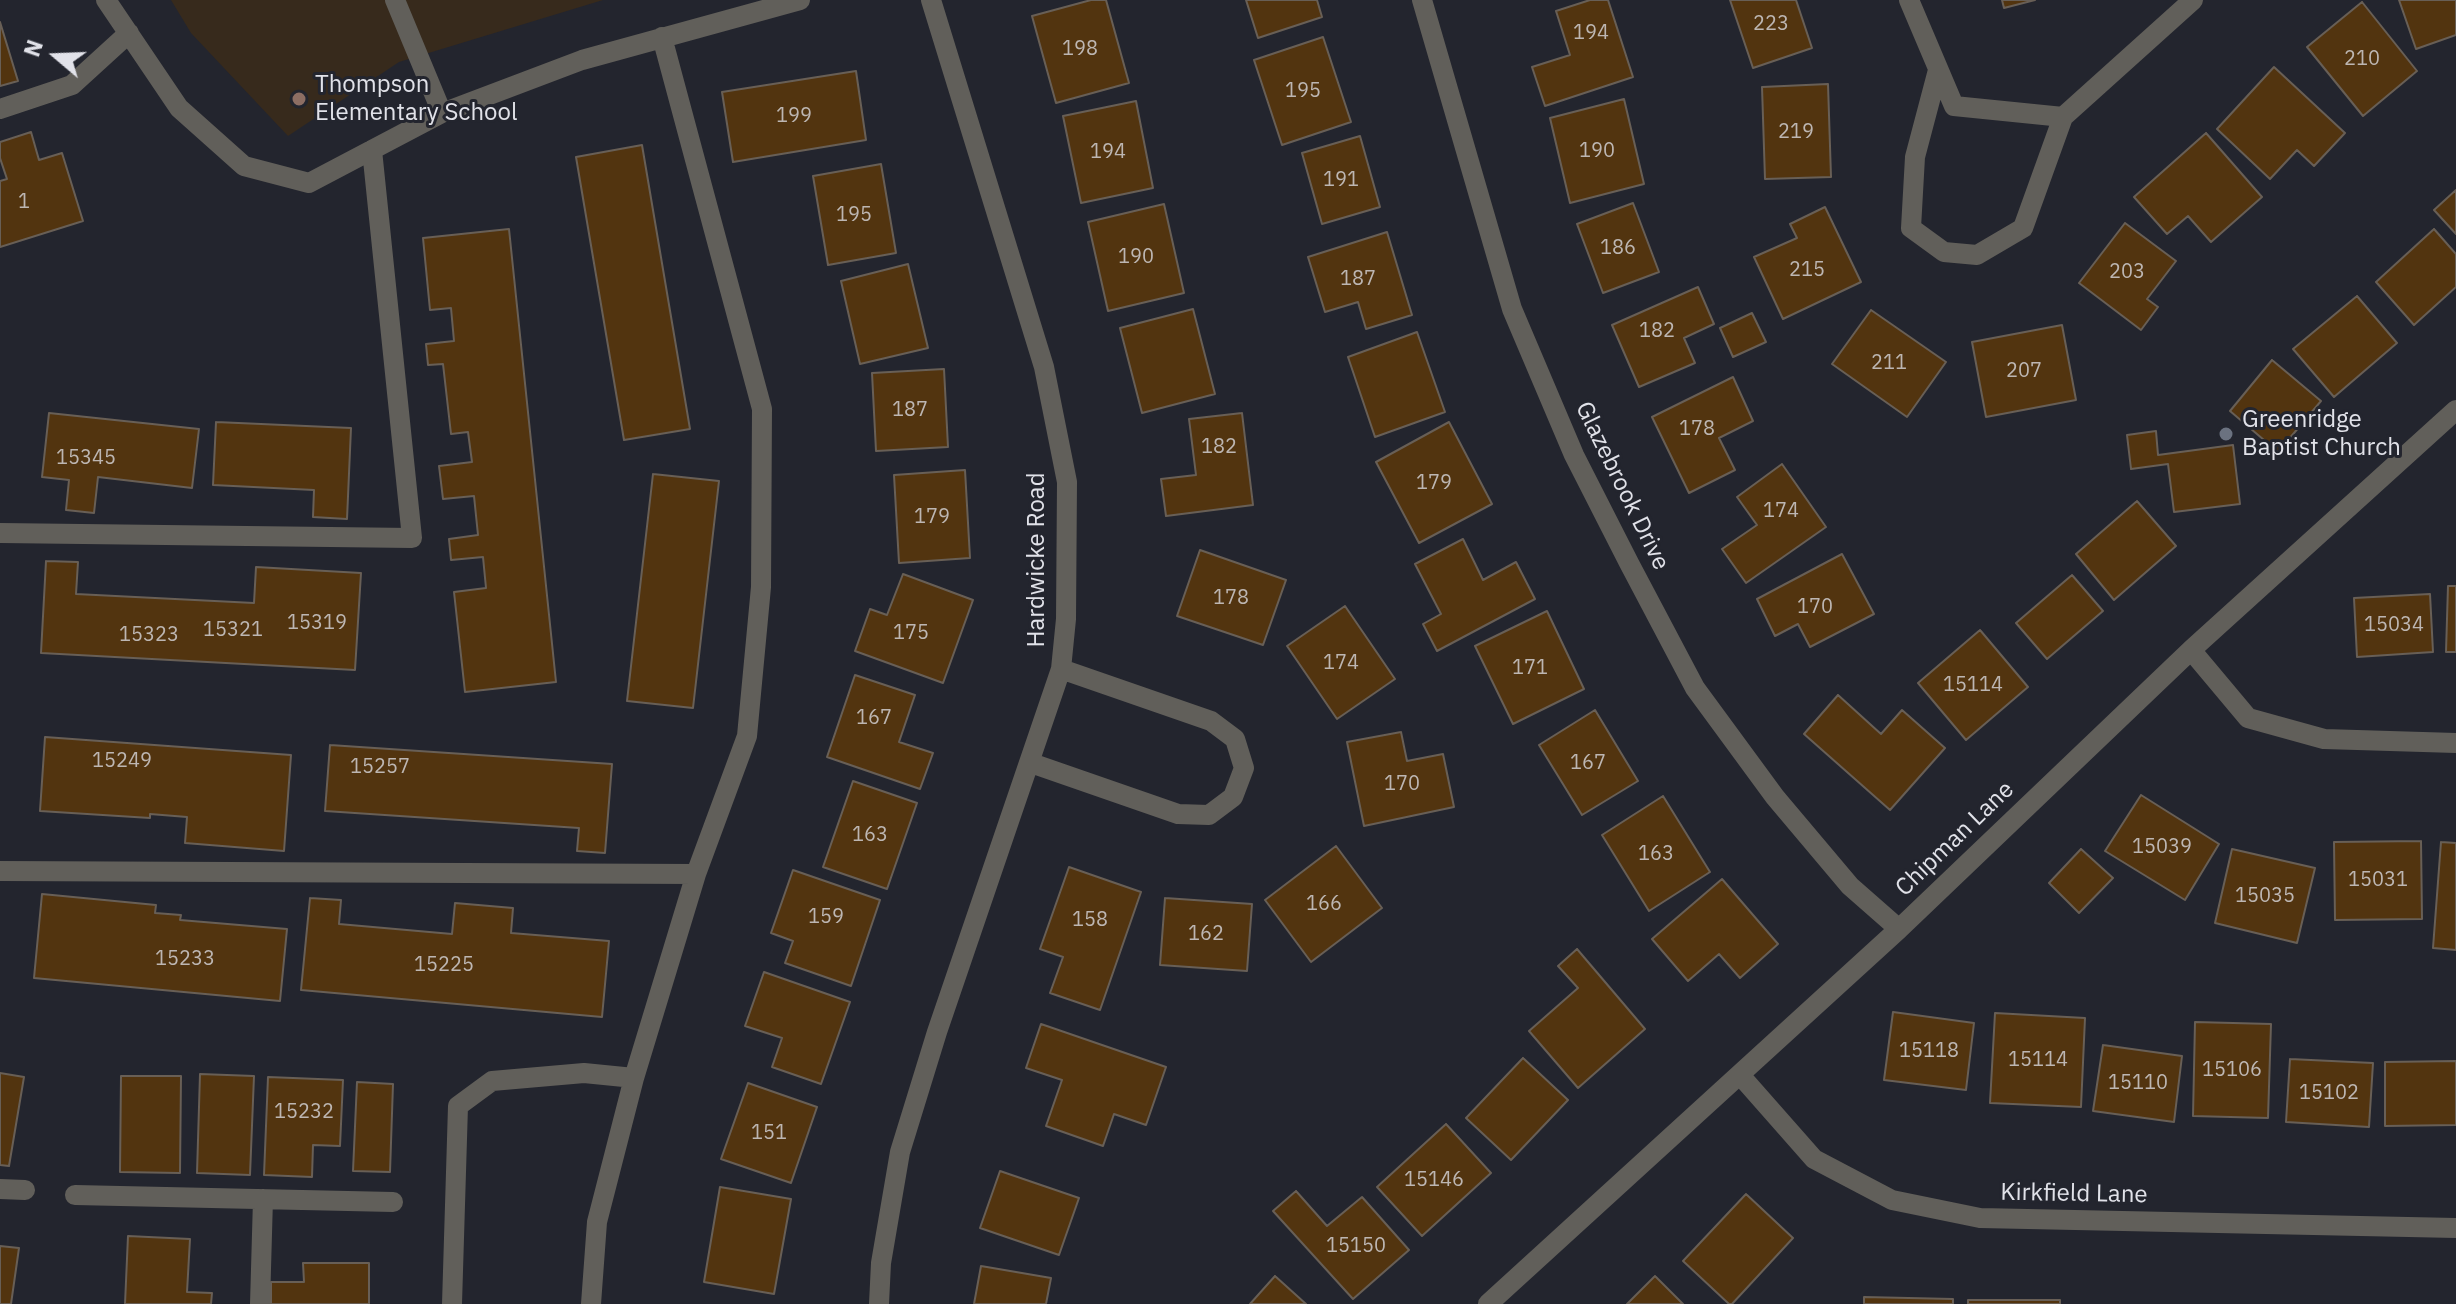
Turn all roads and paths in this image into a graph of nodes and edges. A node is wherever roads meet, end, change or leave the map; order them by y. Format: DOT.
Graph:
graph roads {
  1 [pos="106,0"];
  2 [pos="395,0"];
  3 [pos="800,0"];
  4 [pos="931,0"];
  5 [pos="1422,0"];
  6 [pos="1909,0"];
  7 [pos="2193,0"];
  8 [pos="129,33"];
  9 [pos="662,37"];
  10 [pos="1938,70"];
  11 [pos="0,109"];
  12 [pos="442,113"];
  13 [pos="2063,117"];
  14 [pos="372,150"];
  15 [pos="2456,410"];
  16 [pos="0,533"];
  17 [pos="2191,650"];
  18 [pos="1061,669"];
  19 [pos="2456,743"];
  20 [pos="1031,763"];
  21 [pos="0,871"];
  22 [pos="696,874"];
  23 [pos="1899,929"];
  24 [pos="1740,1075"];
  25 [pos="634,1078"];
  26 [pos="0,1189"];
  27 [pos="25,1190"];
  28 [pos="75,1195"];
  29 [pos="263,1199"];
  30 [pos="393,1202"];
  31 [pos="2456,1228"];
  32 [pos="260,1304"];
  33 [pos="452,1304"];
  34 [pos="591,1304"];
  35 [pos="879,1304"];
  36 [pos="1488,1304"];
  1 -- 8 [label="street"];
  2 -- 12 [label="street"];
  3 -- 9 [label="street"];
  4 -- 18 [label="street, Hardwicke Road"];
  5 -- 23 [label="street, Glazebrook Drive"];
  6 -- 10 [label="street"];
  7 -- 13 [label="street"];
  8 -- 11 [label="street"];
  8 -- 14 [label="street"];
  9 -- 12 [label="street"];
  9 -- 22 [label="street"];
  10 -- 13 [label="street"];
  10 -- 13 [label="street"];
  12 -- 14 [label="street"];
  14 -- 16 [label="street"];
  15 -- 17 [label="street, Chipman Lane"];
  17 -- 19 [label="street"];
  17 -- 23 [label="street, Chipman Lane"];
  18 -- 20 [label="street, Hardwicke Road"];
  18 -- 20 [label="street"];
  20 -- 35 [label="street, Hardwicke Road"];
  21 -- 22 [label="street"];
  22 -- 25 [label="street"];
  23 -- 24 [label="street, Chipman Lane"];
  24 -- 31 [label="street, Kirkfield Lane"];
  24 -- 36 [label="street, Chipman Lane"];
  25 -- 33 [label="street"];
  25 -- 34 [label="street"];
  26 -- 27 [label="street"];
  28 -- 29 [label="street"];
  29 -- 30 [label="street"];
  29 -- 32 [label="street"];
}
